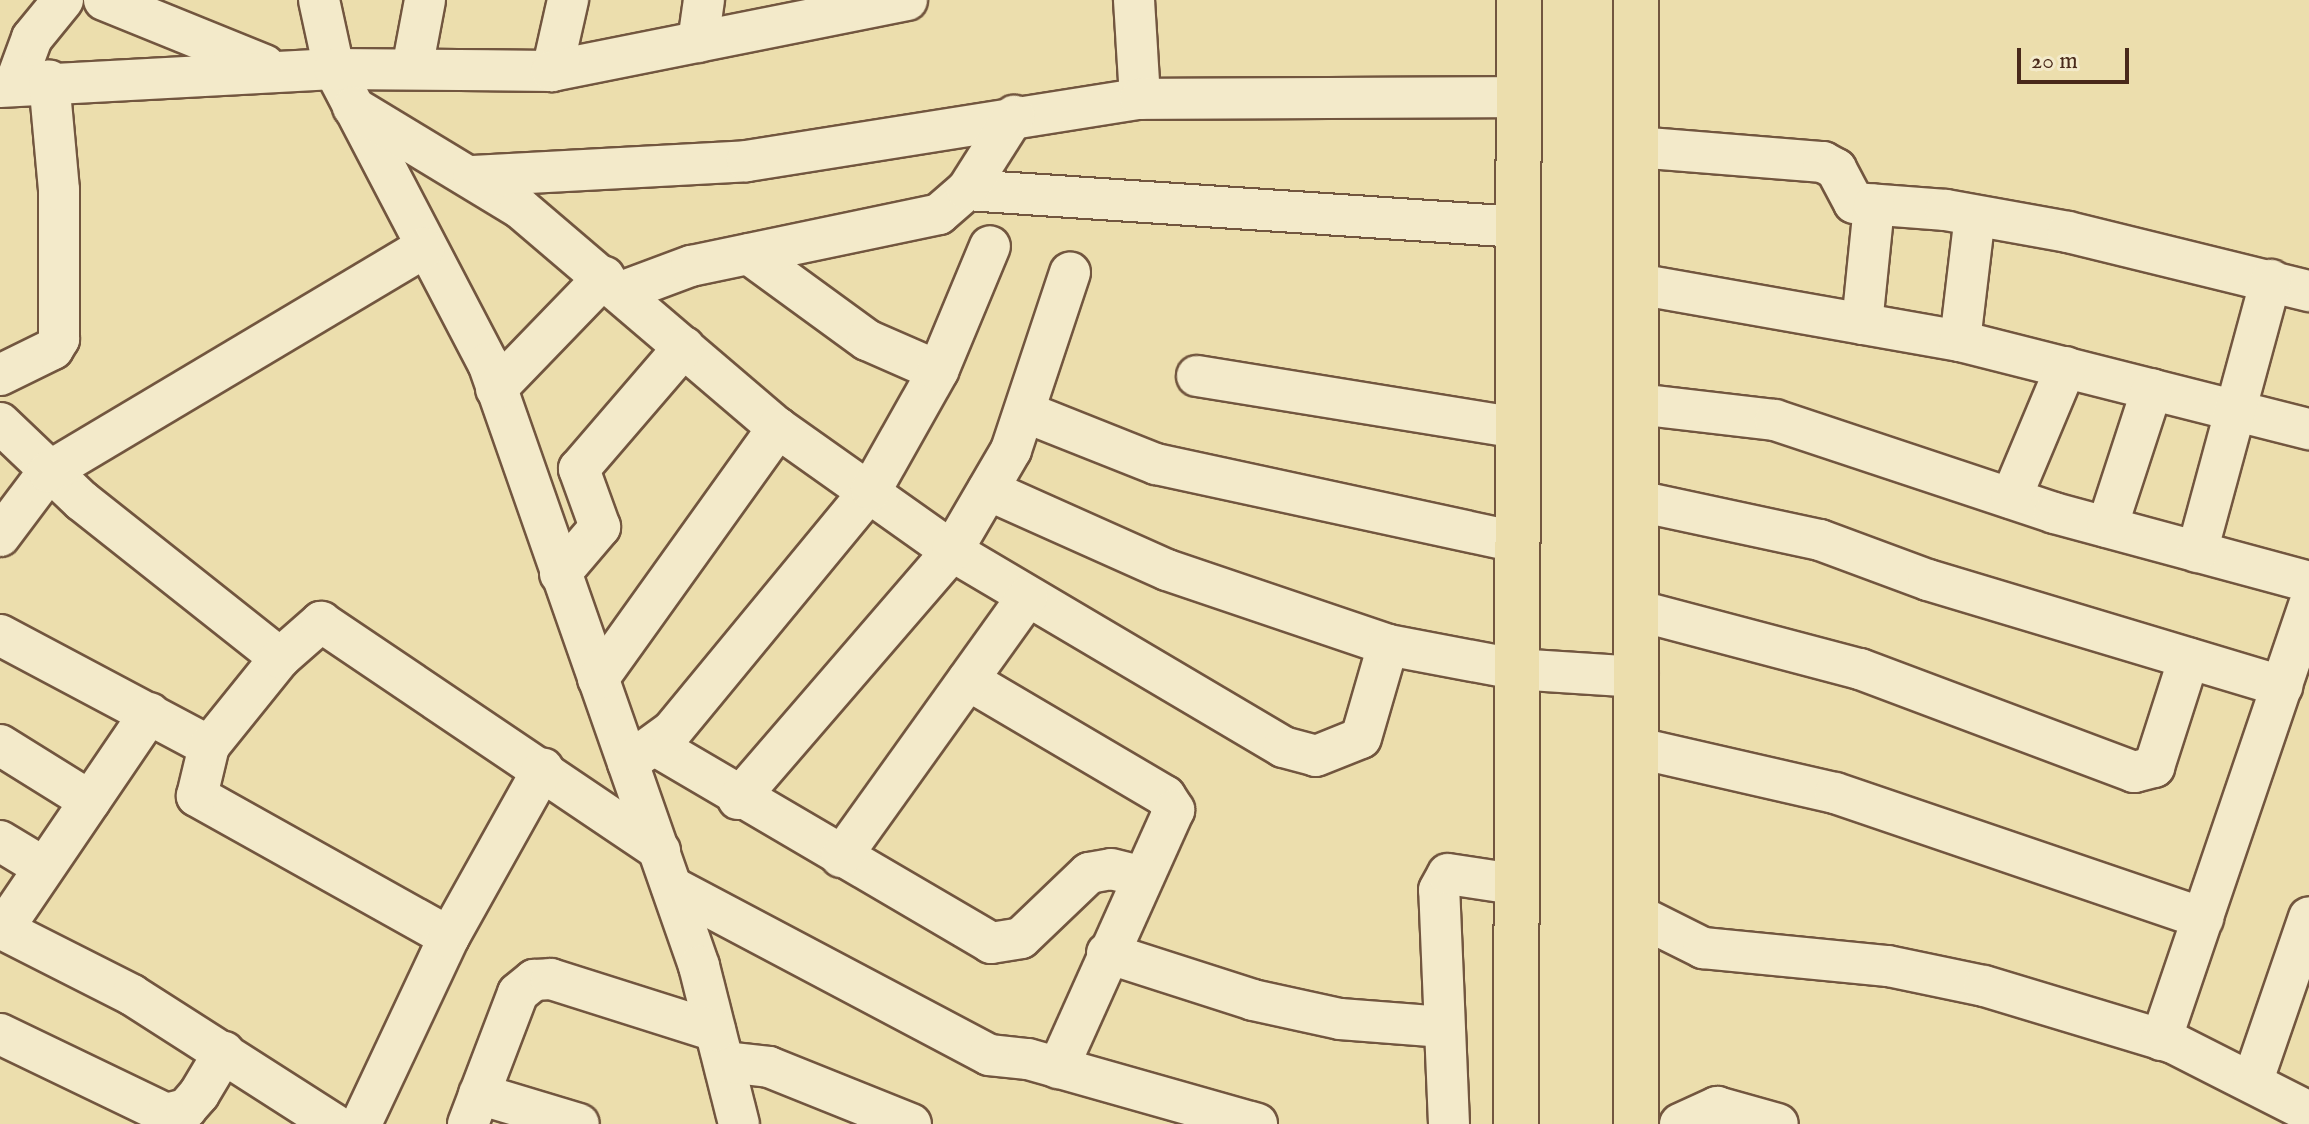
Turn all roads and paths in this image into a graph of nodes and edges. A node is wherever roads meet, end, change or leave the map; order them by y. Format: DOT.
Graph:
graph roads {
  1 [pos="63,0"];
  2 [pos="104,0"];
  3 [pos="319,0"];
  4 [pos="425,0"];
  5 [pos="568,0"];
  6 [pos="704,0"];
  7 [pos="907,0"];
  8 [pos="1134,0"];
  9 [pos="1519,0"];
  10 [pos="1636,0"];
  11 [pos="865,4"];
  12 [pos="698,42"];
  13 [pos="334,69"];
  14 [pos="412,69"];
  15 [pos="270,71"];
  16 [pos="552,71"];
  17 [pos="21,84"];
  18 [pos="1518,97"];
  19 [pos="1140,99"];
  20 [pos="353,107"];
  21 [pos="1014,116"];
  22 [pos="1636,147"];
  23 [pos="473,176"];
  24 [pos="967,190"];
  25 [pos="1874,205"];
  26 [pos="1975,216"];
  27 [pos="1518,227"];
  28 [pos="990,246"];
  29 [pos="424,248"];
  30 [pos="749,254"];
  31 [pos="1070,273"];
  32 [pos="2271,280"];
  33 [pos="612,284"];
  34 [pos="1637,284"];
  35 [pos="2309,291"];
  36 [pos="1862,324"];
  37 [pos="1960,341"];
  38 [pos="684,347"];
  39 [pos="2066,367"];
  40 [pos="938,371"];
  41 [pos="0,375"];
  42 [pos="1197,376"];
  43 [pos="496,389"];
  44 [pos="2152,389"];
  45 [pos="1637,404"];
  46 [pos="2233,411"];
  47 [pos="1025,412"];
  48 [pos="0,423"];
  49 [pos="778,428"];
  50 [pos="1517,428"];
  51 [pos="2309,429"];
  52 [pos="48,472"];
  53 [pos="871,490"];
  54 [pos="988,490"];
  55 [pos="2011,498"];
  56 [pos="1638,501"];
  57 [pos="2107,527"];
  58 [pos="0,536"];
  59 [pos="1516,542"];
  60 [pos="952,551"];
  61 [pos="2197,552"];
  62 [pos="560,574"];
  63 [pos="2309,582"];
  64 [pos="1027,597"];
  65 [pos="2309,605"];
  66 [pos="1636,610"];
  67 [pos="0,635"];
  68 [pos="1388,645"];
  69 [pos="280,658"];
  70 [pos="2189,658"];
  71 [pos="1515,669"];
  72 [pos="1638,677"];
  73 [pos="598,679"];
  74 [pos="968,680"];
  75 [pos="2282,686"];
  76 [pos="150,713"];
  77 [pos="0,745"];
  78 [pos="209,746"];
  79 [pos="1638,748"];
  80 [pos="641,754"];
  81 [pos="543,769"];
  82 [pos="738,799"];
  83 [pos="90,801"];
  84 [pos="0,841"];
  85 [pos="841,857"];
  86 [pos="43,867"];
  87 [pos="666,869"];
  88 [pos="1142,877"];
  89 [pos="1514,884"];
  90 [pos="1639,916"];
  91 [pos="2309,917"];
  92 [pos="2203,918"];
  93 [pos="1,928"];
  94 [pos="449,937"];
  95 [pos="1107,953"];
  96 [pos="1444,1027"];
  97 [pos="0,1034"];
  98 [pos="2161,1040"];
  99 [pos="720,1046"];
  100 [pos="224,1052"];
  101 [pos="1058,1068"];
  102 [pos="2253,1080"];
  103 [pos="473,1109"];
  104 [pos="2309,1112"];
  105 [pos="334,1124"];
  106 [pos="361,1124"];
  107 [pos="579,1124"];
  108 [pos="739,1124"];
  109 [pos="911,1124"];
  110 [pos="1257,1124"];
  111 [pos="1449,1124"];
  112 [pos="1516,1124"];
  113 [pos="1636,1124"];
  114 [pos="1680,1124"];
  115 [pos="1778,1124"];
  1 -- 17 [label="street"];
  2 -- 15 [label="street"];
  3 -- 13 [label="street"];
  4 -- 14 [label="street"];
  5 -- 16 [label="street"];
  6 -- 12 [label="street"];
  7 -- 11 [label="street"];
  8 -- 19 [label="street"];
  9 -- 18 [label="main road"];
  10 -- 22 [label="main road"];
  11 -- 12 [label="street"];
  12 -- 16 [label="street"];
  13 -- 14 [label="street"];
  13 -- 15 [label="street"];
  13 -- 20 [label="street"];
  14 -- 16 [label="street"];
  15 -- 17 [label="street"];
  17 -- 41 [label="street"];
  18 -- 19 [label="street"];
  18 -- 27 [label="main road"];
  19 -- 21 [label="street"];
  20 -- 23 [label="street"];
  20 -- 29 [label="street"];
  21 -- 23 [label="street"];
  21 -- 24 [label="street"];
  22 -- 25 [label="street"];
  22 -- 34 [label="main road"];
  23 -- 33 [label="street"];
  24 -- 27 [label="street"];
  24 -- 30 [label="street"];
  25 -- 26 [label="street"];
  25 -- 36 [label="street"];
  26 -- 32 [label="street"];
  26 -- 37 [label="street"];
  27 -- 50 [label="main road"];
  28 -- 40 [label="street"];
  29 -- 43 [label="street"];
  29 -- 52 [label="street"];
  30 -- 33 [label="street"];
  30 -- 40 [label="street"];
  31 -- 47 [label="street"];
  32 -- 35 [label="street"];
  32 -- 46 [label="street"];
  33 -- 38 [label="street"];
  33 -- 43 [label="street"];
  34 -- 36 [label="street"];
  34 -- 45 [label="main road"];
  36 -- 37 [label="street"];
  37 -- 39 [label="street"];
  38 -- 49 [label="street"];
  38 -- 62 [label="street"];
  39 -- 44 [label="street"];
  39 -- 55 [label="street"];
  40 -- 53 [label="street"];
  42 -- 50 [label="street"];
  43 -- 62 [label="street"];
  44 -- 46 [label="street"];
  44 -- 57 [label="street"];
  45 -- 55 [label="street"];
  45 -- 56 [label="main road"];
  46 -- 51 [label="street"];
  46 -- 61 [label="street"];
  47 -- 54 [label="street"];
  47 -- 59 [label="street"];
  48 -- 52 [label="street"];
  49 -- 53 [label="street"];
  49 -- 73 [label="street"];
  50 -- 59 [label="main road"];
  52 -- 58 [label="street"];
  52 -- 69 [label="street"];
  53 -- 60 [label="street"];
  53 -- 80 [label="street"];
  54 -- 60 [label="street"];
  54 -- 68 [label="street"];
  55 -- 57 [label="street"];
  56 -- 66 [label="main road"];
  56 -- 70 [label="street"];
  57 -- 61 [label="street"];
  59 -- 71 [label="main road"];
  60 -- 64 [label="street"];
  60 -- 82 [label="street"];
  61 -- 63 [label="street"];
  62 -- 73 [label="street"];
  64 -- 68 [label="street"];
  64 -- 74 [label="street"];
  65 -- 75 [label="street"];
  66 -- 70 [label="street"];
  66 -- 72 [label="main road"];
  67 -- 76 [label="street"];
  68 -- 71 [label="street"];
  69 -- 78 [label="street"];
  69 -- 81 [label="street"];
  70 -- 75 [label="street"];
  71 -- 72 [label="street"];
  71 -- 89 [label="main road"];
  72 -- 79 [label="main road"];
  73 -- 80 [label="street"];
  74 -- 85 [label="street"];
  74 -- 88 [label="street"];
  75 -- 92 [label="street"];
  76 -- 78 [label="street"];
  76 -- 83 [label="street"];
  77 -- 83 [label="street"];
  78 -- 94 [label="street"];
  79 -- 90 [label="main road"];
  79 -- 92 [label="street"];
  80 -- 82 [label="street"];
  80 -- 87 [label="street"];
  81 -- 87 [label="street"];
  81 -- 94 [label="street"];
  82 -- 85 [label="street"];
  83 -- 86 [label="street"];
  84 -- 86 [label="street"];
  85 -- 88 [label="street"];
  86 -- 93 [label="street"];
  87 -- 99 [label="street"];
  87 -- 101 [label="street"];
  88 -- 95 [label="street"];
  89 -- 96 [label="street"];
  89 -- 112 [label="main road"];
  90 -- 98 [label="street"];
  90 -- 113 [label="main road"];
  91 -- 102 [label="street"];
  92 -- 98 [label="street"];
  93 -- 100 [label="street"];
  94 -- 106 [label="street"];
  95 -- 96 [label="street"];
  95 -- 101 [label="street"];
  96 -- 111 [label="street"];
  97 -- 100 [label="street"];
  98 -- 102 [label="street"];
  99 -- 103 [label="street"];
  99 -- 108 [label="street"];
  99 -- 109 [label="street"];
  100 -- 105 [label="street"];
  101 -- 110 [label="street"];
  102 -- 104 [label="street"];
  103 -- 107 [label="street"];
  114 -- 115 [label="street"];
}
